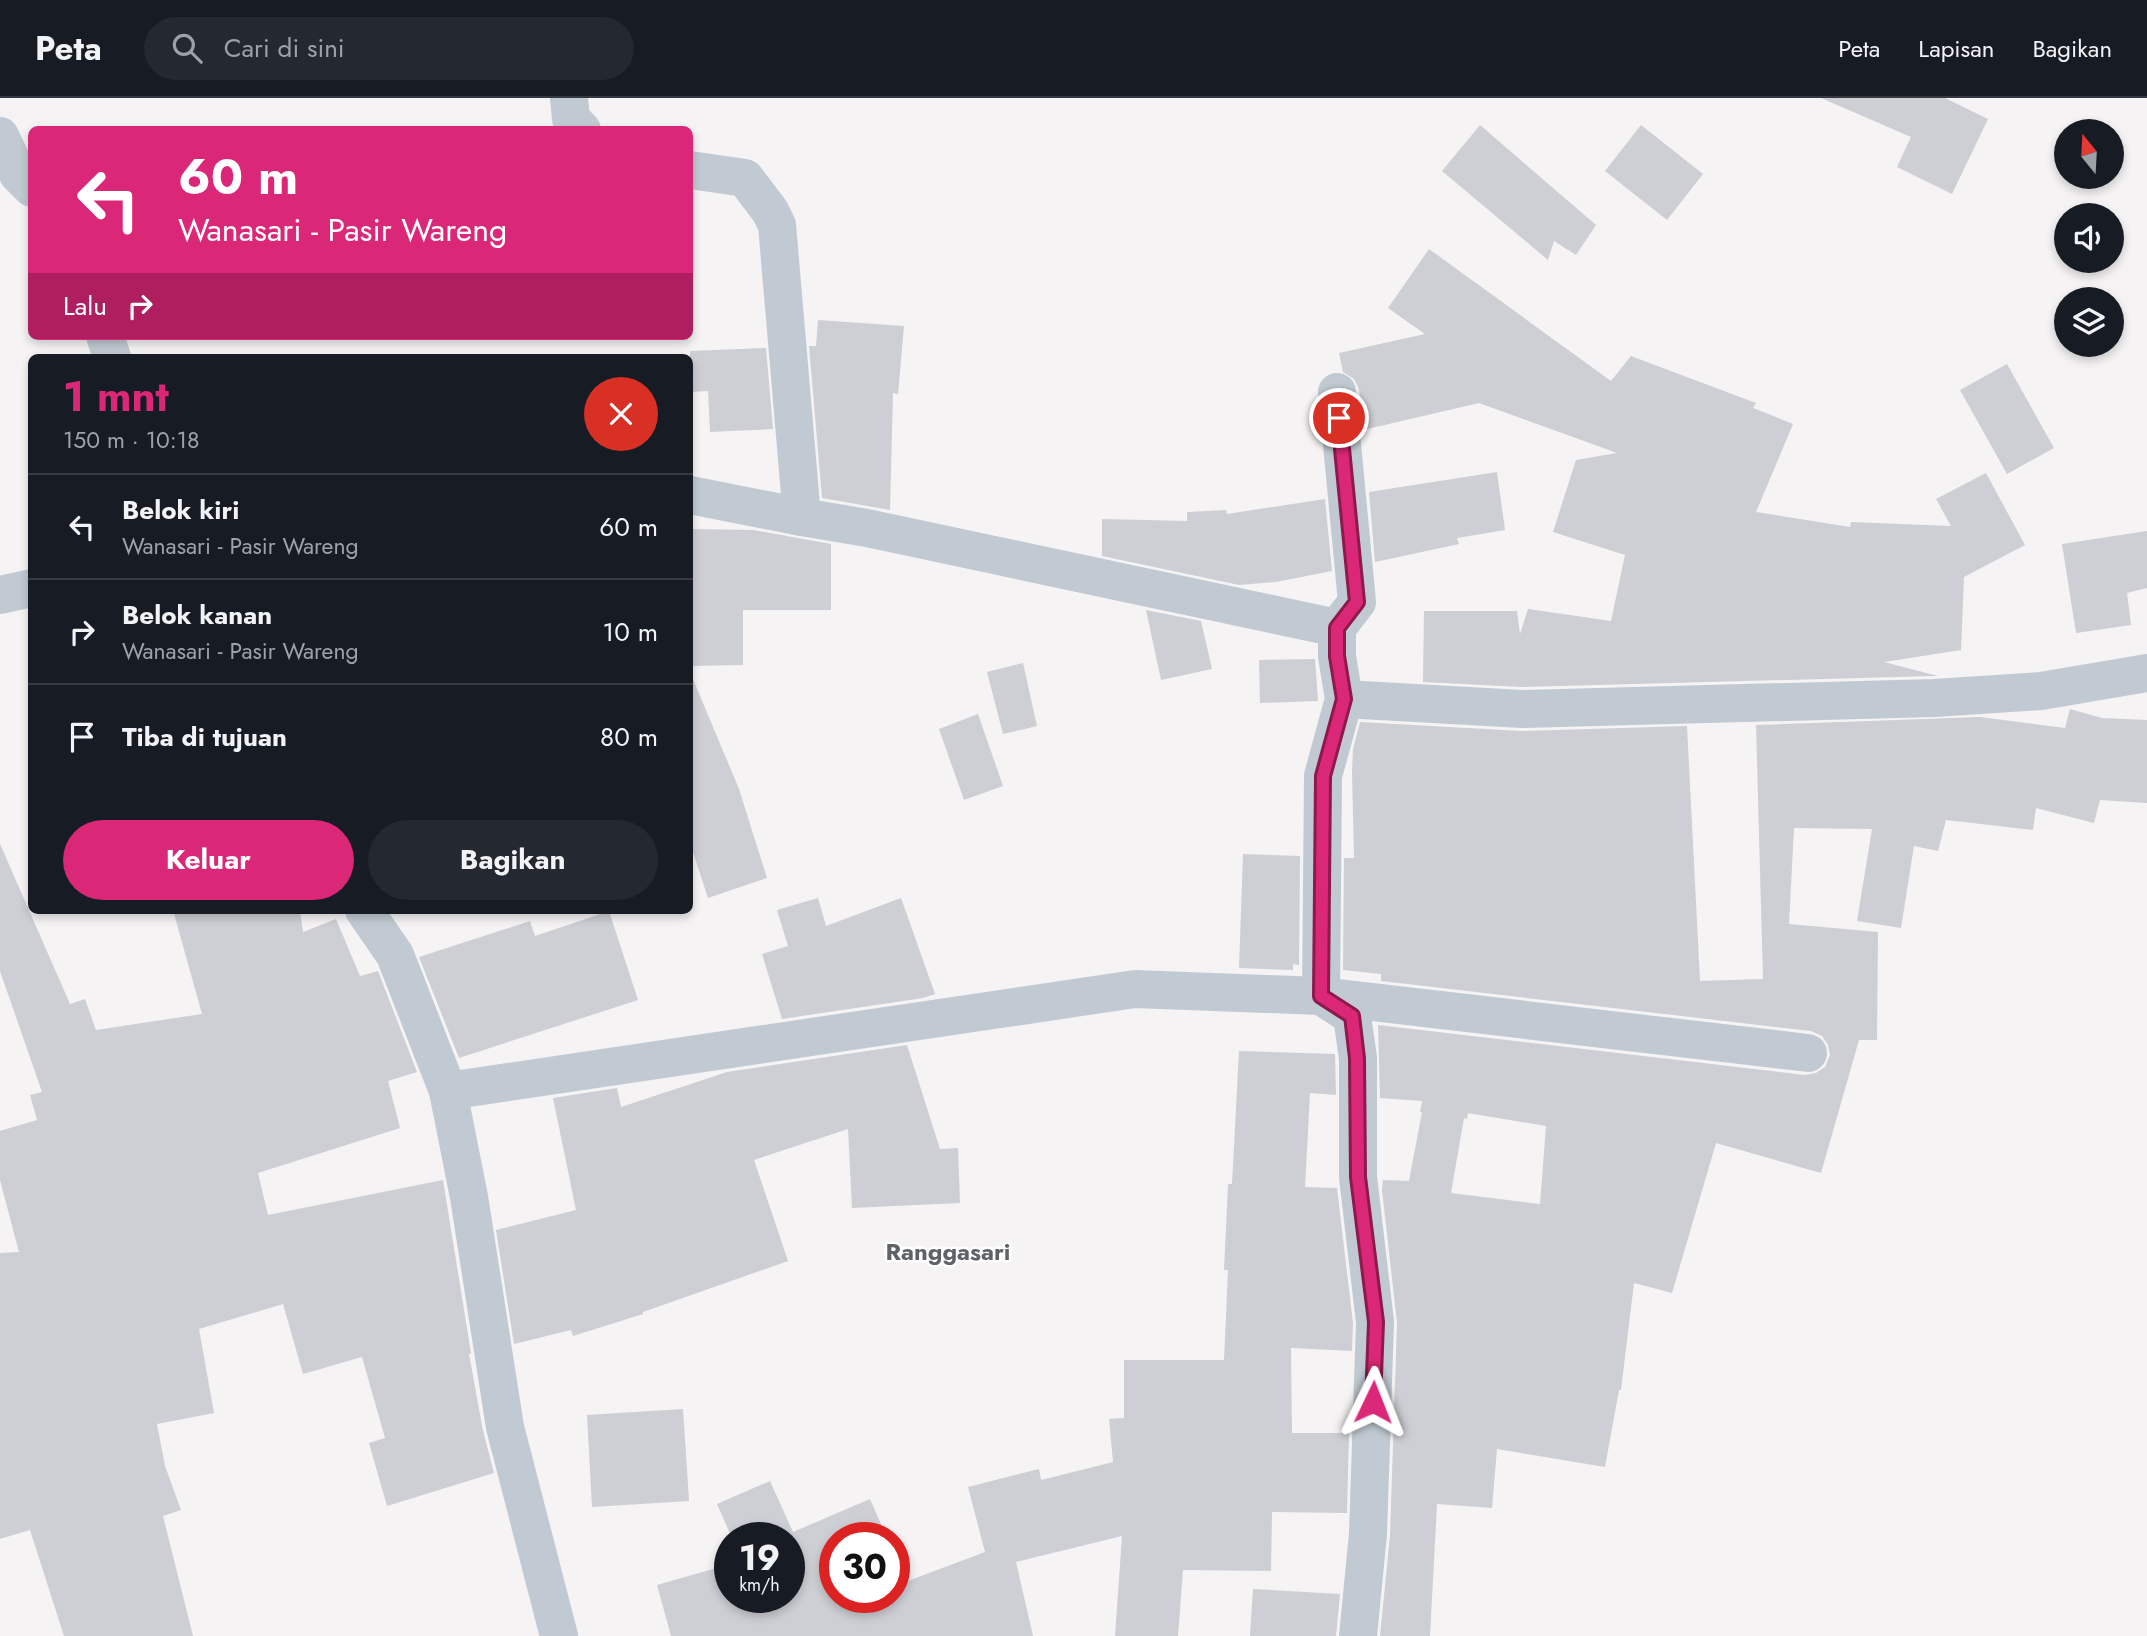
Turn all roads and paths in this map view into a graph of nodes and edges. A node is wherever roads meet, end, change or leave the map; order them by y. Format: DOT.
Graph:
graph roads {
  1 [pos="0,136"];
  2 [pos="693,170"];
  3 [pos="28,184"];
  4 [pos="1336,392"];
  5 [pos="693,496"];
  6 [pos="802,517"];
  7 [pos="28,589"];
  8 [pos="0,595"];
  9 [pos="1337,628"];
  10 [pos="2147,673"];
  11 [pos="1344,699"];
  12 [pos="367,914"];
  13 [pos="1321,996"];
  14 [pos="1808,1053"];
  15 [pos="448,1091"];
  16 [pos="559,1636"];
  17 [pos="1358,1636"];
  1 -- 3 [label="street"];
  2 -- 6 [label="street"];
  4 -- 9 [label="street"];
  5 -- 6 [label="street"];
  6 -- 9 [label="street"];
  7 -- 8 [label="street"];
  9 -- 11 [label="street"];
  10 -- 11 [label="street"];
  11 -- 13 [label="street"];
  12 -- 15 [label="street"];
  13 -- 14 [label="street"];
  13 -- 15 [label="street"];
  13 -- 17 [label="street"];
  15 -- 16 [label="street"];
}
